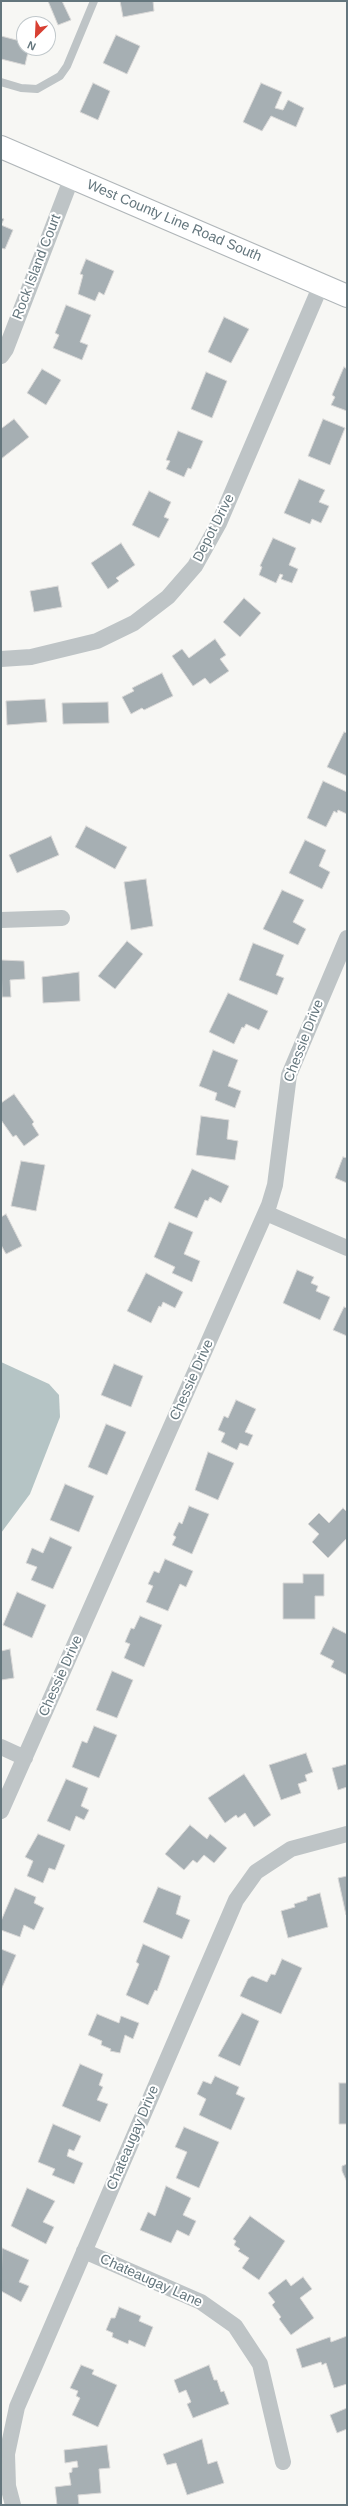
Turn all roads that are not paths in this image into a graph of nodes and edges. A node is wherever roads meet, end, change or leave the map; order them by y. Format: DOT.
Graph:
graph roads {
  1 [pos="94,1"];
  2 [pos="1,82"];
  3 [pos="1,147"];
  4 [pos="72,177"];
  5 [pos="321,285"];
  6 [pos="347,296"];
  7 [pos="1,356"];
  8 [pos="1,659"];
  9 [pos="62,918"];
  10 [pos="1,920"];
  11 [pos="347,938"];
  12 [pos="342,965"];
  13 [pos="266,1213"];
  14 [pos="347,1248"];
  15 [pos="1,1747"];
  16 [pos="25,1758"];
  17 [pos="1,1811"];
  18 [pos="347,1834"];
  19 [pos="84,2251"];
  20 [pos="283,2462"];
  21 [pos="12,2505"];
  1 -- 2 [label="lane"];
  3 -- 4 [label="main road, West County Line Road South"];
  4 -- 5 [label="main road, West County Line Road South"];
  4 -- 7 [label="street, Rock Island Court"];
  5 -- 6 [label="main road, West County Line Road South"];
  5 -- 8 [label="street, Depot Drive"];
  9 -- 10 [label="street"];
  11 -- 12 [label="street, Chessie Drive"];
  12 -- 13 [label="street, Chessie Drive"];
  13 -- 14 [label="street"];
  13 -- 16 [label="street, Chessie Drive"];
  15 -- 16 [label="street"];
  16 -- 17 [label="street, Chessie Drive"];
  18 -- 19 [label="street, Chateaugay Drive"];
  19 -- 20 [label="street, Chateaugay Lane"];
  19 -- 21 [label="street, Chateaugay Drive"];
}
